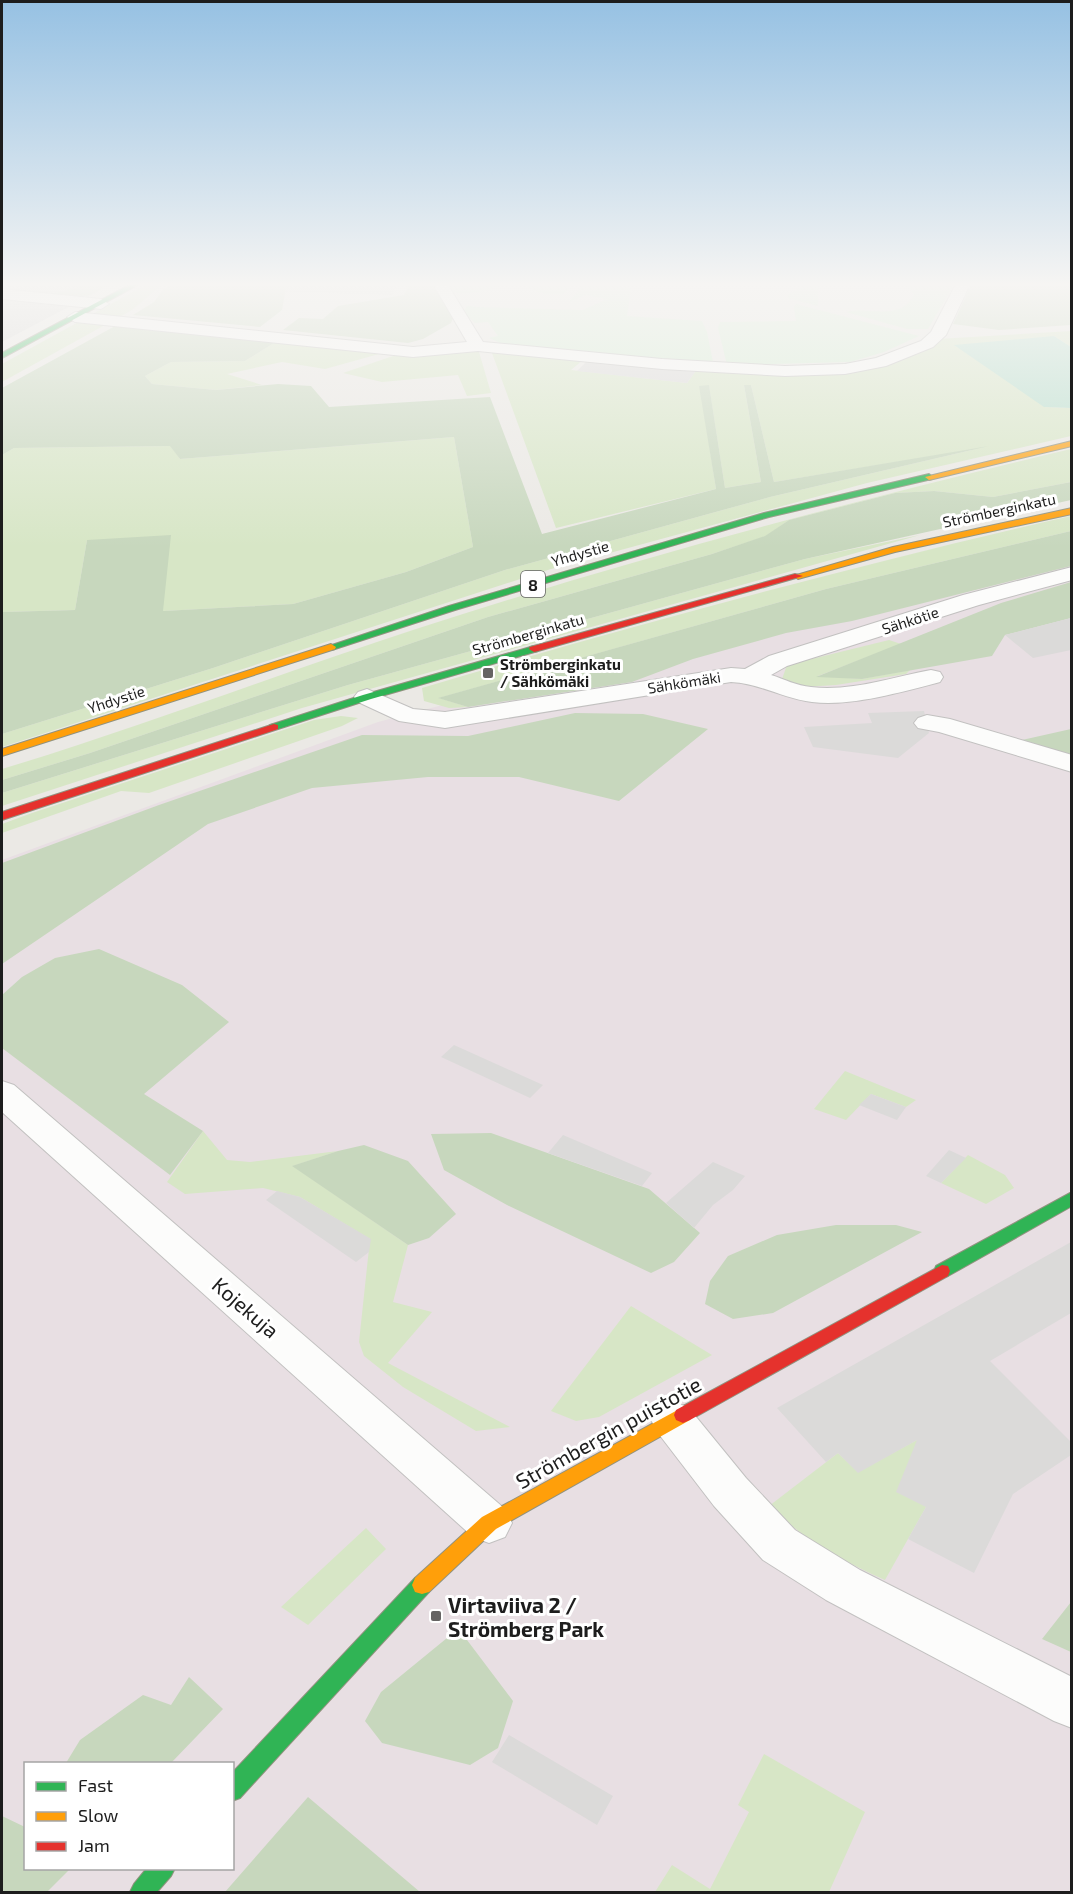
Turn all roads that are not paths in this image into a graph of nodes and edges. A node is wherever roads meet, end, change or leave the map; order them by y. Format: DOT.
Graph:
graph roads {
  1 [pos="774,370"];
  2 [pos="803,370"];
  3 [pos="1071,443"];
  4 [pos="1071,511"];
  5 [pos="1071,573"];
  6 [pos="752,675"];
  7 [pos="931,677"];
  8 [pos="367,697"];
  9 [pos="927,723"];
  10 [pos="2,753"];
  11 [pos="1071,764"];
  12 [pos="2,816"];
  13 [pos="2,1093"];
  14 [pos="1071,1198"];
  15 [pos="673,1420"];
  16 [pos="489,1522"];
  17 [pos="1071,1704"];
  18 [pos="234,1788"];
  19 [pos="162,1870"];
  20 [pos="142,1893"];
  1 -- 2 [label="street"];
  3 -- 10 [label="main road, Yhdystie / 8"];
  4 -- 8 [label="main road, Strömberginkatu"];
  5 -- 6 [label="street, Sähkötie"];
  6 -- 7 [label="street, Sähkömäki"];
  6 -- 8 [label="street, Sähkömäki"];
  8 -- 12 [label="main road, Strömberginkatu"];
  9 -- 11 [label="street"];
  13 -- 16 [label="street, Kojekuja"];
  14 -- 15 [label="main road, Strömbergin puistotie"];
  15 -- 16 [label="main road, Strömbergin puistotie"];
  15 -- 17 [label="street"];
  16 -- 18 [label="main road, Strömbergin puistotie"];
  19 -- 20 [label="main road"];
}
